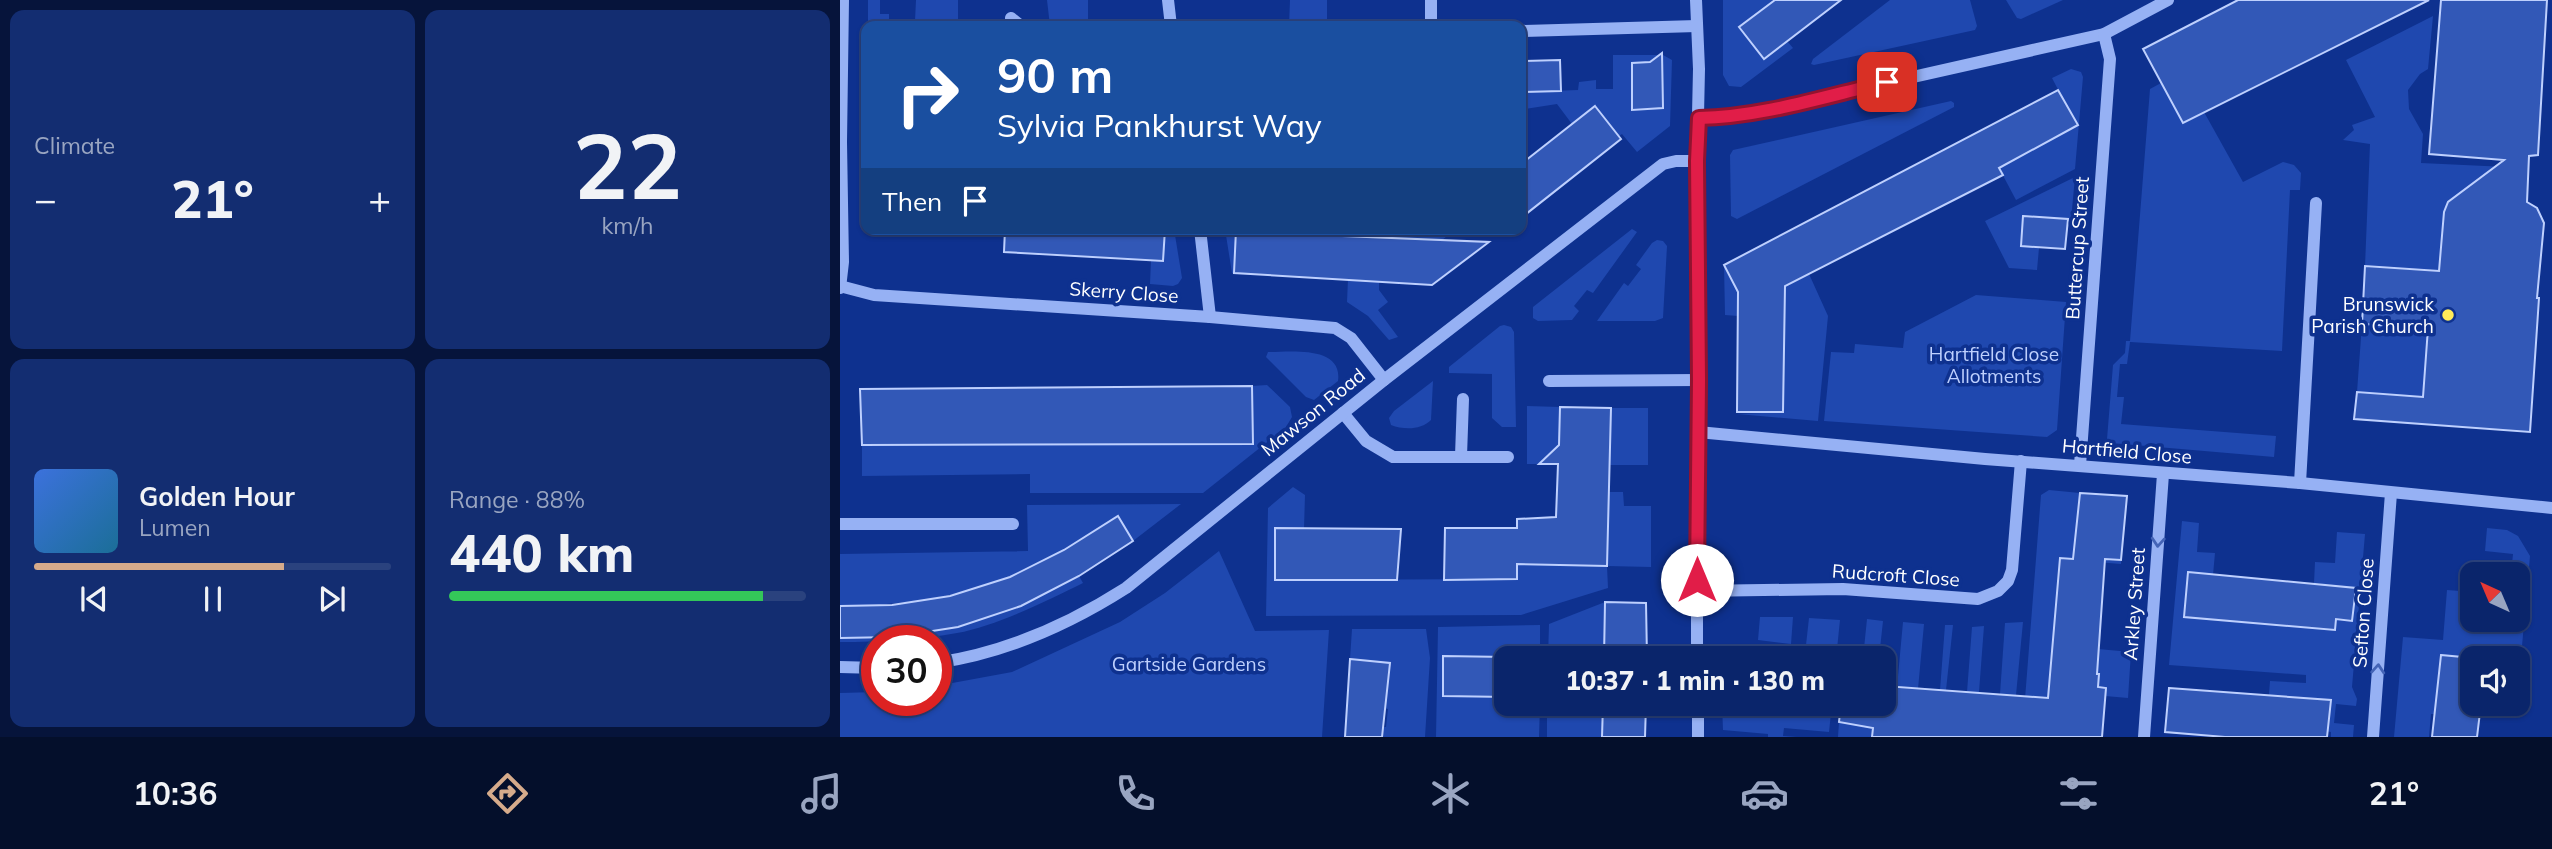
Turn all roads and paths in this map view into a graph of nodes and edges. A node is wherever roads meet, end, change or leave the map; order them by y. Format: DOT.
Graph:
graph roads {
  1 [pos="843,0"];
  2 [pos="1168,0"];
  3 [pos="1431,0"];
  4 [pos="1696,0"];
  5 [pos="2168,0"];
  6 [pos="1170,21"];
  7 [pos="1431,21"];
  8 [pos="1696,26"];
  9 [pos="1526,30"];
  10 [pos="2104,34"];
  11 [pos="1699,118"];
  12 [pos="841,142"];
  13 [pos="1697,161"];
  14 [pos="2316,202"];
  15 [pos="1201,235"];
  16 [pos="840,287"];
  17 [pos="1210,317"];
  18 [pos="1384,380"];
  19 [pos="1699,380"];
  20 [pos="1549,381"];
  21 [pos="1463,399"];
  22 [pos="1343,413"];
  23 [pos="1698,432"];
  24 [pos="1461,456"];
  25 [pos="1508,457"];
  26 [pos="2021,461"];
  27 [pos="2080,465"];
  28 [pos="2162,474"];
  29 [pos="2300,484"];
  30 [pos="2391,493"];
  31 [pos="2552,508"];
  32 [pos="1013,523"];
  33 [pos="840,524"];
  34 [pos="1697,592"];
  35 [pos="1697,646"];
  36 [pos="952,660"];
  37 [pos="840,667"];
  38 [pos="861,668"];
  39 [pos="1698,716"];
  40 [pos="1698,737"];
  41 [pos="2144,737"];
  42 [pos="2373,737"];
  1 -- 12 [label="street"];
  2 -- 6 [label="street"];
  3 -- 7 [label="street"];
  4 -- 8 [label="street"];
  5 -- 10 [label="street"];
  8 -- 9 [label="street"];
  8 -- 11 [label="street"];
  10 -- 11 [label="street"];
  10 -- 27 [label="street, Buttercup Street"];
  11 -- 13 [label="street"];
  12 -- 16 [label="street"];
  13 -- 18 [label="street, Mawson Road"];
  13 -- 19 [label="street"];
  14 -- 29 [label="street"];
  15 -- 17 [label="street"];
  16 -- 17 [label="street, Skerry Close"];
  17 -- 18 [label="street, Skerry Close"];
  18 -- 22 [label="street, Mawson Road"];
  19 -- 20 [label="street"];
  19 -- 23 [label="street"];
  21 -- 24 [label="street"];
  22 -- 24 [label="street"];
  22 -- 36 [label="street, Mawson Road"];
  23 -- 26 [label="street, Hartfield Close"];
  23 -- 34 [label="street"];
  24 -- 25 [label="street"];
  26 -- 27 [label="street, Hartfield Close"];
  26 -- 34 [label="street, Rudcroft Close"];
  27 -- 28 [label="street, Hartfield Close"];
  28 -- 29 [label="street, Hartfield Close"];
  28 -- 41 [label="street, Arkley Street, one-way"];
  29 -- 30 [label="street, Hartfield Close"];
  30 -- 31 [label="street, Hartfield Close"];
  42 -- 30 [label="street, Sefton Close, one-way"];
  32 -- 33 [label="street"];
  34 -- 35 [label="street"];
  37 -- 38 [label="street"];
  39 -- 40 [label="street"];
}
